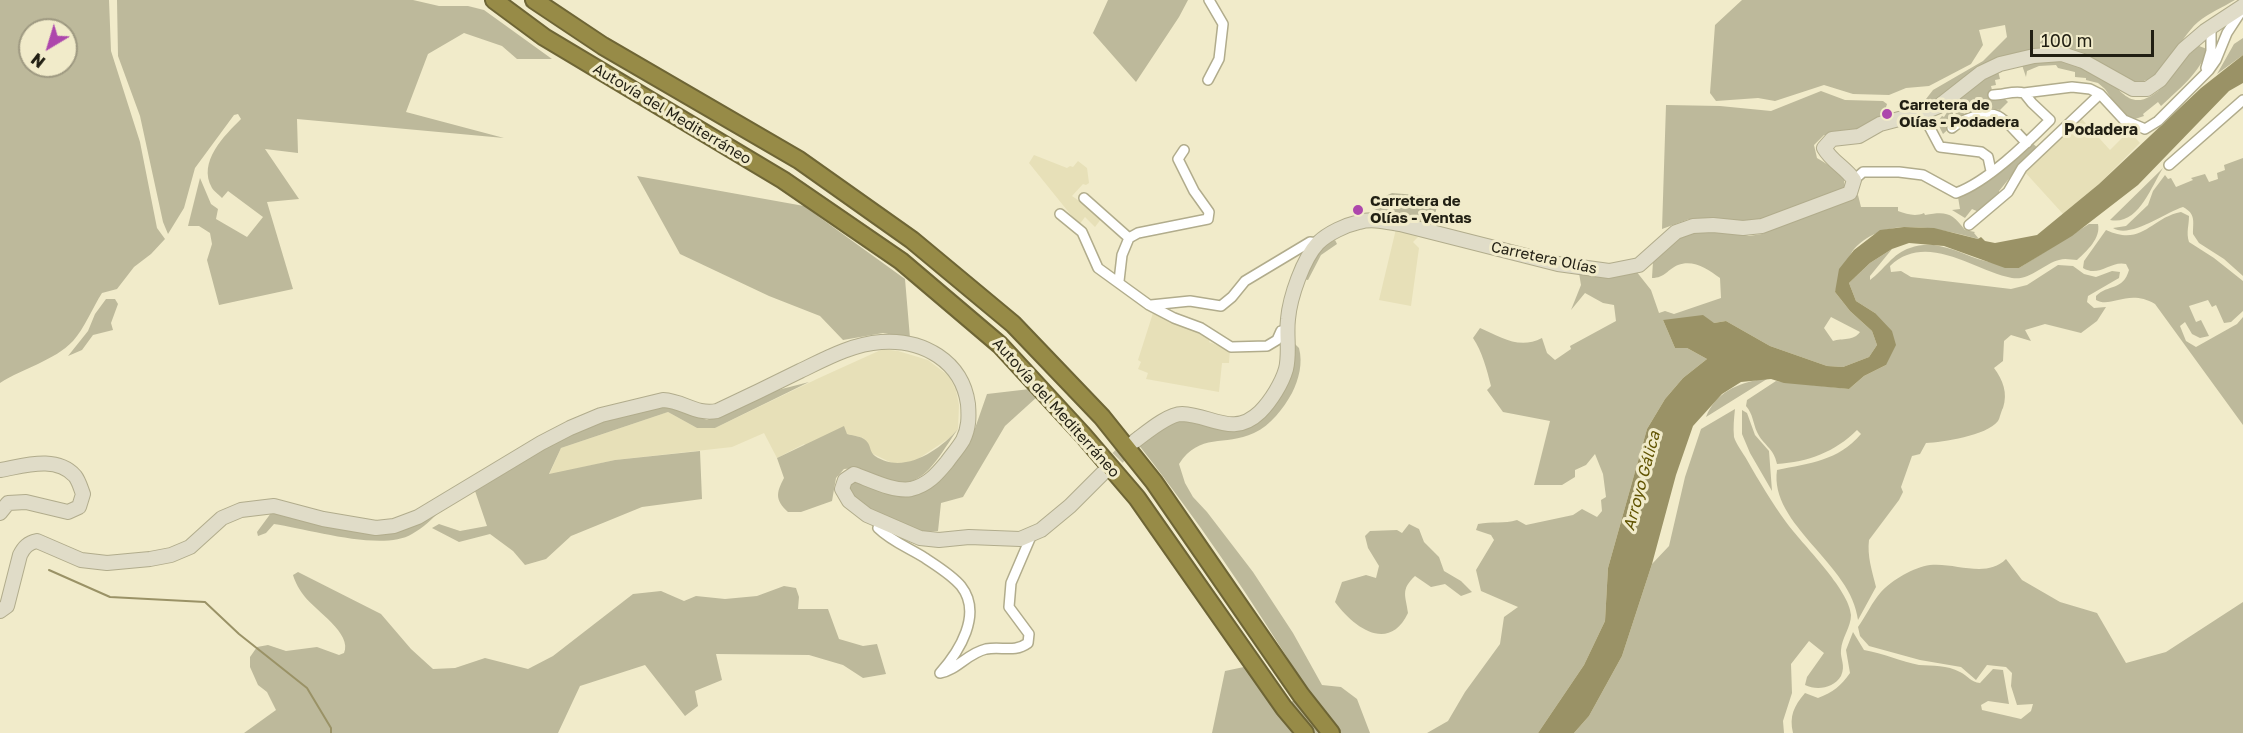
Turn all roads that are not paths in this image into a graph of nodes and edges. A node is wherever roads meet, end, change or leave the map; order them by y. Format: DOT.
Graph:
graph roads {
  1 [pos="494,0"];
  2 [pos="534,0"];
  3 [pos="1209,0"];
  4 [pos="2243,8"];
  5 [pos="2211,26"];
  6 [pos="2221,45"];
  7 [pos="2184,49"];
  8 [pos="2211,51"];
  9 [pos="2200,78"];
  10 [pos="1208,80"];
  11 [pos="2024,93"];
  12 [pos="2100,93"];
  13 [pos="1993,95"];
  14 [pos="2243,100"];
  15 [pos="1922,113"];
  16 [pos="1952,128"];
  17 [pos="2027,143"];
  18 [pos="1184,150"];
  19 [pos="2169,165"];
  20 [pos="1991,171"];
  21 [pos="1854,180"];
  22 [pos="1084,198"];
  23 [pos="1060,214"];
  24 [pos="1969,225"];
  25 [pos="1129,238"];
  26 [pos="1318,243"];
  27 [pos="1119,281"];
  28 [pos="1149,305"];
  29 [pos="1287,330"];
  30 [pos="1135,441"];
  31 [pos="0,470"];
  32 [pos="1103,473"];
  33 [pos="0,513"];
  34 [pos="881,522"];
  35 [pos="1032,534"];
  36 [pos="0,611"];
  37 [pos="1305,733"];
  38 [pos="1331,733"];
  1 -- 37 [label="highway, Autovía del Mediterráneo"];
  2 -- 38 [label="highway, Autovía del Mediterráneo"];
  3 -- 10 [label="street"];
  4 -- 5 [label="main road"];
  4 -- 6 [label="street"];
  5 -- 6 [label="street"];
  5 -- 7 [label="main road"];
  5 -- 8 [label="street"];
  6 -- 9 [label="street"];
  7 -- 8 [label="street"];
  7 -- 15 [label="main road"];
  8 -- 9 [label="street"];
  9 -- 12 [label="street"];
  11 -- 12 [label="street"];
  11 -- 13 [label="street"];
  11 -- 17 [label="street"];
  12 -- 24 [label="street"];
  14 -- 19 [label="street"];
  15 -- 20 [label="street"];
  15 -- 21 [label="main road"];
  16 -- 17 [label="street"];
  17 -- 20 [label="street"];
  18 -- 25 [label="street"];
  20 -- 21 [label="street"];
  21 -- 26 [label="main road, Carretera Olías"];
  22 -- 25 [label="street"];
  23 -- 27 [label="street"];
  25 -- 27 [label="street"];
  26 -- 28 [label="street"];
  26 -- 29 [label="main road"];
  27 -- 28 [label="street"];
  28 -- 29 [label="street"];
  29 -- 30 [label="main road"];
  31 -- 33 [label="main road"];
  32 -- 35 [label="main road"];
  34 -- 35 [label="main road"];
  34 -- 35 [label="street"];
  34 -- 36 [label="main road"];
}
